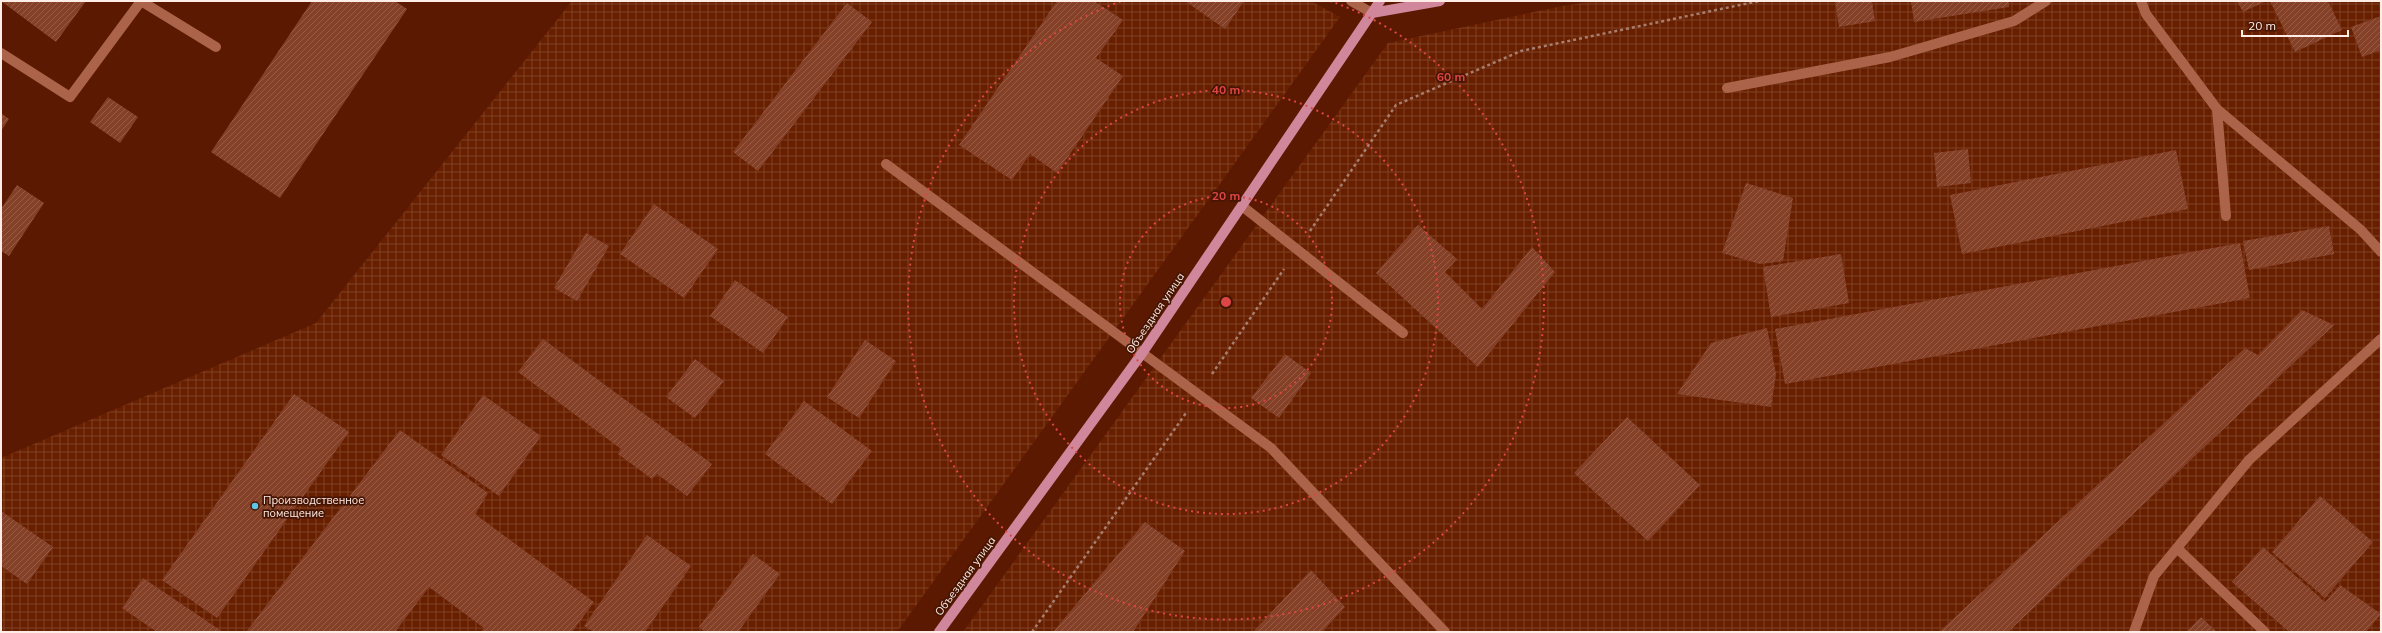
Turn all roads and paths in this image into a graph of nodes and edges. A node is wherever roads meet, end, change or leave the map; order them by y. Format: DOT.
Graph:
graph roads {
  1 [pos="141,1"];
  2 [pos="1351,1"];
  3 [pos="1380,1"];
  4 [pos="1440,1"];
  5 [pos="1759,1"];
  6 [pos="2046,1"];
  7 [pos="2141,1"];
  8 [pos="1372,13"];
  9 [pos="216,47"];
  10 [pos="1,53"];
  11 [pos="1727,88"];
  12 [pos="2217,109"];
  13 [pos="886,164"];
  14 [pos="1242,206"];
  15 [pos="2226,216"];
  16 [pos="1297,249"];
  17 [pos="2381,252"];
  18 [pos="1403,333"];
  19 [pos="2381,339"];
  20 [pos="1143,352"];
  21 [pos="1199,394"];
  22 [pos="2176,548"];
  23 [pos="939,632"];
  24 [pos="1032,632"];
  25 [pos="1445,632"];
  26 [pos="2134,632"];
  27 [pos="2265,632"];
  1 -- 9 [label="street"];
  1 -- 10 [label="street"];
  2 -- 8 [label="street"];
  3 -- 8 [label="main road, Объездная улица"];
  4 -- 8 [label="main road"];
  5 -- 16 [label="path"];
  6 -- 11 [label="street"];
  7 -- 12 [label="street"];
  8 -- 14 [label="main road, Объездная улица"];
  12 -- 15 [label="street"];
  12 -- 17 [label="street"];
  13 -- 20 [label="street"];
  14 -- 16 [label="street"];
  14 -- 20 [label="main road, Объездная улица"];
  16 -- 18 [label="street"];
  16 -- 21 [label="path"];
  19 -- 22 [label="street"];
  20 -- 21 [label="street"];
  20 -- 23 [label="main road, Объездная улица"];
  21 -- 24 [label="path"];
  21 -- 25 [label="street"];
  22 -- 26 [label="street"];
  22 -- 27 [label="street"];
}
